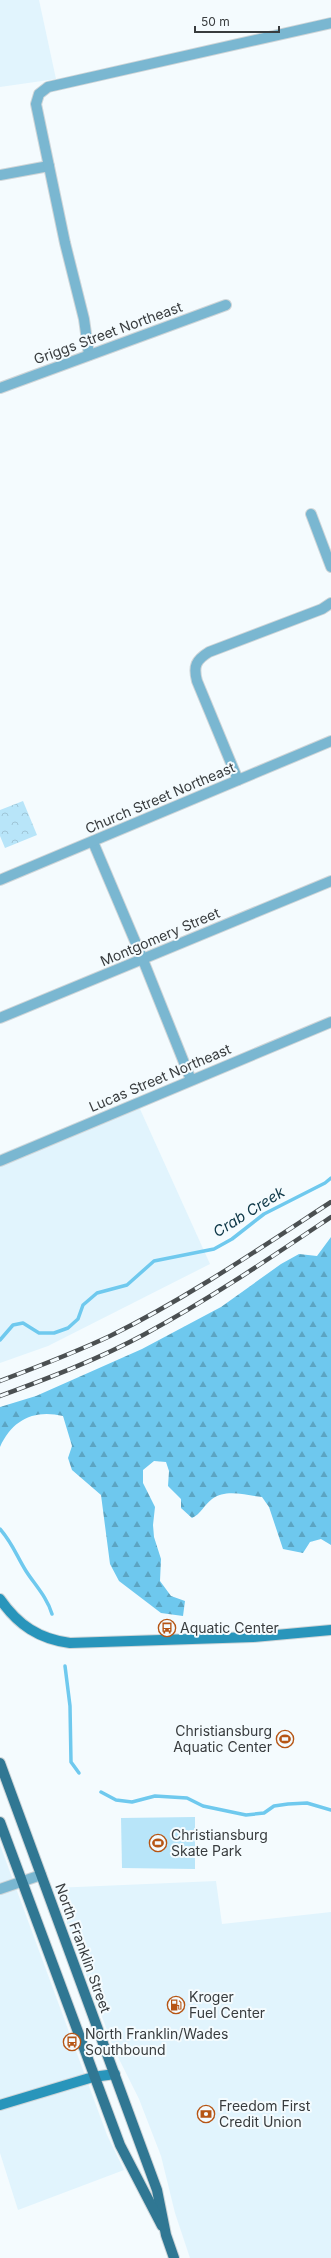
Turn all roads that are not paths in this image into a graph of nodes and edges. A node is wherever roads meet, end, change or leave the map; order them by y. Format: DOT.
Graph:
graph roads {
  1 [pos="331,23"];
  2 [pos="49,166"];
  3 [pos="0,175"];
  4 [pos="226,305"];
  5 [pos="89,356"];
  6 [pos="0,388"];
  7 [pos="310,514"];
  8 [pos="331,567"];
  9 [pos="331,603"];
  10 [pos="331,741"];
  11 [pos="238,780"];
  12 [pos="93,842"];
  13 [pos="0,880"];
  14 [pos="331,880"];
  15 [pos="144,960"];
  16 [pos="0,1018"];
  17 [pos="331,1022"];
  18 [pos="191,1080"];
  19 [pos="0,1161"];
  20 [pos="0,1599"];
  21 [pos="331,1630"];
  22 [pos="0,1763"];
  23 [pos="0,1822"];
  24 [pos="41,1875"];
  25 [pos="22,1882"];
  26 [pos="0,1889"];
  27 [pos="115,2074"];
  28 [pos="93,2077"];
  29 [pos="0,2105"];
  30 [pos="166,2234"];
  31 [pos="174,2258"];
  1 -- 2 [label="street"];
  2 -- 3 [label="street"];
  2 -- 5 [label="street"];
  4 -- 5 [label="street, Griggs Street Northeast"];
  5 -- 6 [label="street, Griggs Street Northeast"];
  7 -- 8 [label="street"];
  9 -- 11 [label="street"];
  10 -- 11 [label="street, Church Street Northeast"];
  11 -- 12 [label="street, Church Street Northeast"];
  12 -- 13 [label="street, Church Street Northeast"];
  12 -- 15 [label="street"];
  14 -- 15 [label="street, Montgomery Street"];
  15 -- 16 [label="street, Montgomery Street"];
  15 -- 18 [label="street"];
  17 -- 18 [label="street, Lucas Street Northeast"];
  18 -- 19 [label="street, Lucas Street Northeast"];
  20 -- 21 [label="street"];
  22 -- 24 [label="main road, North Franklin Street"];
  23 -- 25 [label="main road, North Franklin Street"];
  24 -- 25 [label="street"];
  24 -- 27 [label="main road, North Franklin Street"];
  25 -- 26 [label="street"];
  25 -- 28 [label="main road, North Franklin Street"];
  27 -- 28 [label="street"];
  27 -- 30 [label="main road, North Franklin Street"];
  28 -- 29 [label="street"];
  28 -- 30 [label="main road, North Franklin Street"];
  30 -- 31 [label="main road, North Franklin Street"];
}
